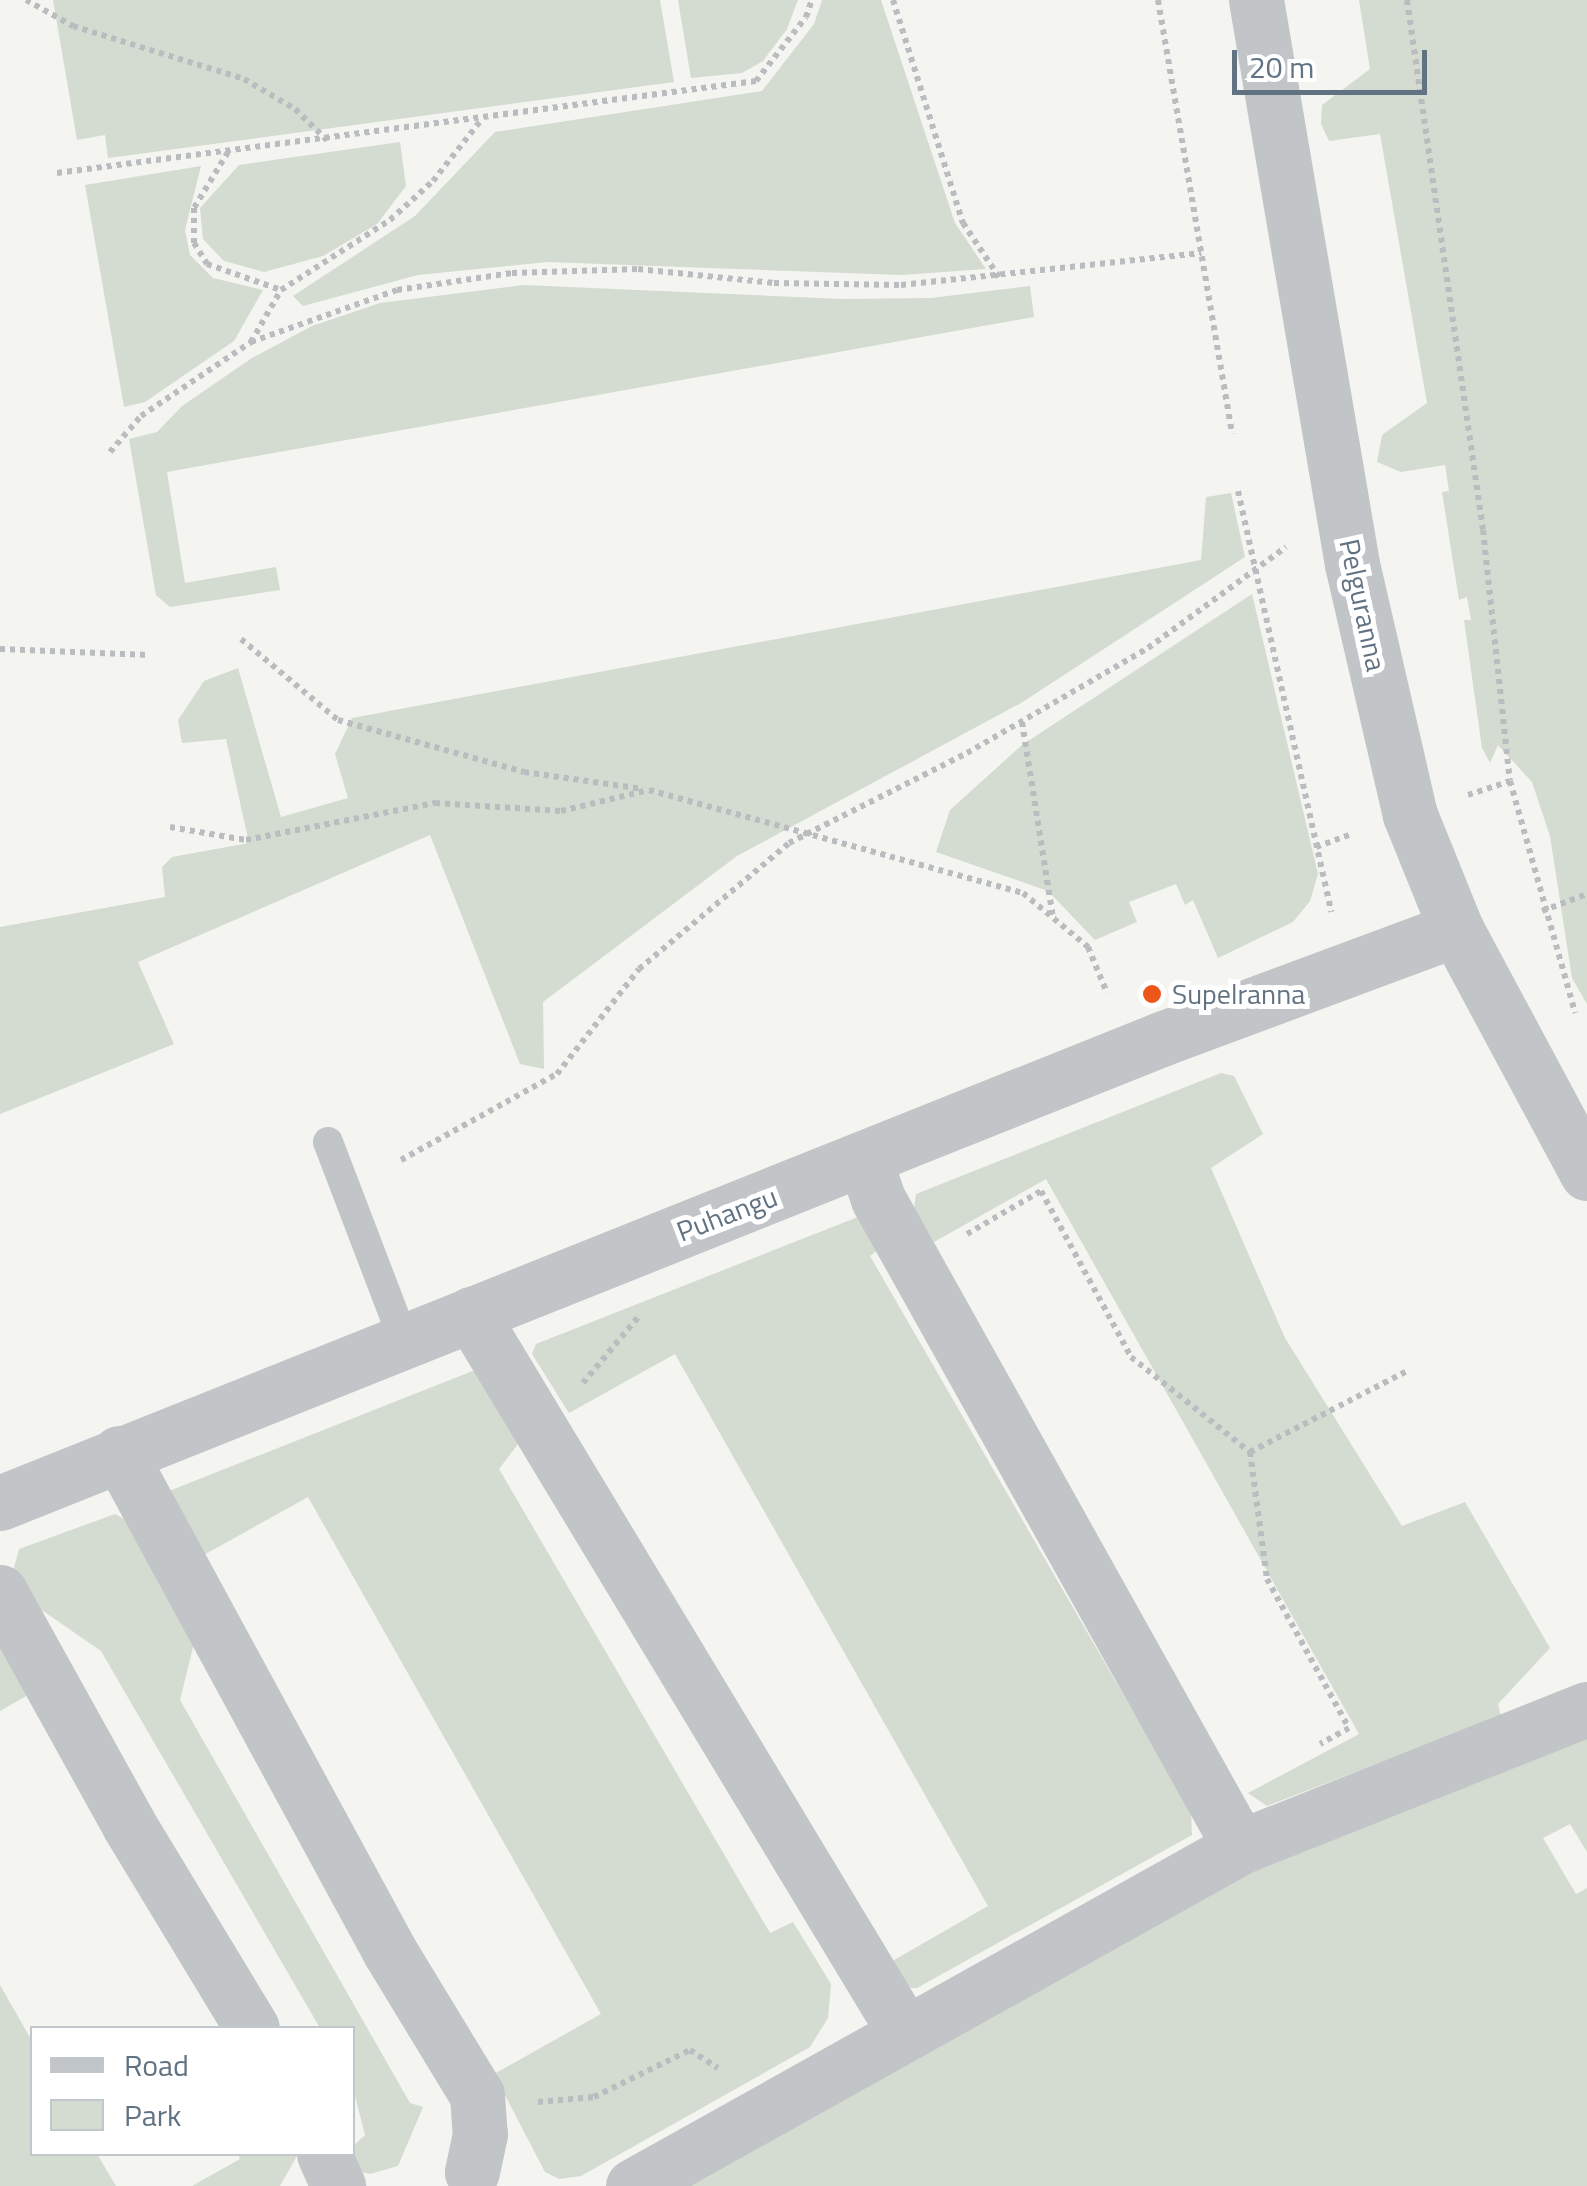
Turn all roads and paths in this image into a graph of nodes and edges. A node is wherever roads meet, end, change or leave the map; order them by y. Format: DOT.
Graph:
graph roads {
  1 [pos="26,0"];
  2 [pos="812,0"];
  3 [pos="894,0"];
  4 [pos="1158,0"];
  5 [pos="1256,0"];
  6 [pos="1407,0"];
  7 [pos="482,118"];
  8 [pos="328,140"];
  9 [pos="228,152"];
  10 [pos="57,174"];
  11 [pos="1201,253"];
  12 [pos="1000,278"];
  13 [pos="281,290"];
  14 [pos="251,342"];
  15 [pos="1232,434"];
  16 [pos="110,452"];
  17 [pos="1238,491"];
  18 [pos="1344,514"];
  19 [pos="1253,566"];
  20 [pos="241,638"];
  21 [pos="0,649"];
  22 [pos="148,655"];
  23 [pos="1022,722"];
  24 [pos="1510,781"];
  25 [pos="650,790"];
  26 [pos="1453,800"];
  27 [pos="170,827"];
  28 [pos="1361,831"];
  29 [pos="808,834"];
  30 [pos="1316,848"];
  31 [pos="1587,894"];
  32 [pos="1542,911"];
  33 [pos="1053,918"];
  34 [pos="1333,921"];
  35 [pos="1456,929"];
  36 [pos="1114,1010"];
  37 [pos="1582,1026"];
  38 [pos="328,1142"];
  39 [pos="400,1160"];
  40 [pos="865,1160"];
  41 [pos="1587,1174"];
  42 [pos="914,1264"];
  43 [pos="648,1306"];
  44 [pos="470,1314"];
  45 [pos="404,1341"];
  46 [pos="1406,1371"];
  47 [pos="540,1434"];
  48 [pos="1250,1452"];
  49 [pos="119,1453"];
  50 [pos="0,1503"];
  51 [pos="0,1592"];
  52 [pos="1587,1709"];
  53 [pos="1316,1746"];
  54 [pos="1240,1847"];
  55 [pos="251,2026"];
  56 [pos="905,2033"];
  57 [pos="477,2095"];
  58 [pos="756,2117"];
  59 [pos="325,2156"];
  60 [pos="472,2172"];
  61 [pos="338,2186"];
  62 [pos="633,2186"];
  1 -- 8 [label="path"];
  2 -- 7 [label="path"];
  3 -- 12 [label="path"];
  4 -- 11 [label="path"];
  5 -- 18 [label="street, Pelguranna"];
  6 -- 24 [label="path"];
  7 -- 8 [label="path"];
  7 -- 13 [label="path"];
  8 -- 9 [label="path"];
  9 -- 10 [label="path"];
  9 -- 13 [label="path"];
  11 -- 12 [label="path"];
  11 -- 15 [label="path"];
  12 -- 14 [label="path"];
  13 -- 14 [label="path"];
  14 -- 16 [label="path"];
  17 -- 19 [label="path"];
  18 -- 19 [label="path"];
  18 -- 35 [label="street, Pelguranna"];
  19 -- 23 [label="path"];
  19 -- 30 [label="path"];
  20 -- 25 [label="path"];
  21 -- 22 [label="path"];
  23 -- 29 [label="path"];
  23 -- 33 [label="path"];
  24 -- 26 [label="path"];
  24 -- 32 [label="path"];
  25 -- 27 [label="path"];
  25 -- 29 [label="path"];
  28 -- 30 [label="path"];
  29 -- 33 [label="path"];
  29 -- 39 [label="path"];
  30 -- 34 [label="path"];
  31 -- 32 [label="path"];
  32 -- 37 [label="path"];
  33 -- 36 [label="path"];
  35 -- 40 [label="street, Puhangu"];
  35 -- 41 [label="street, Pelguranna"];
  38 -- 45 [label="lane"];
  40 -- 42 [label="street"];
  40 -- 44 [label="street, Puhangu"];
  42 -- 48 [label="path"];
  42 -- 54 [label="street"];
  43 -- 47 [label="path"];
  44 -- 45 [label="street, Puhangu"];
  44 -- 47 [label="street"];
  45 -- 49 [label="street, Puhangu"];
  46 -- 48 [label="path"];
  47 -- 56 [label="street"];
  48 -- 53 [label="path"];
  49 -- 50 [label="street, Puhangu"];
  49 -- 57 [label="street"];
  51 -- 55 [label="street"];
  52 -- 54 [label="street"];
  54 -- 56 [label="street"];
  56 -- 58 [label="street"];
  57 -- 58 [label="path"];
  57 -- 60 [label="street"];
  58 -- 62 [label="street"];
  59 -- 61 [label="street"];
}
